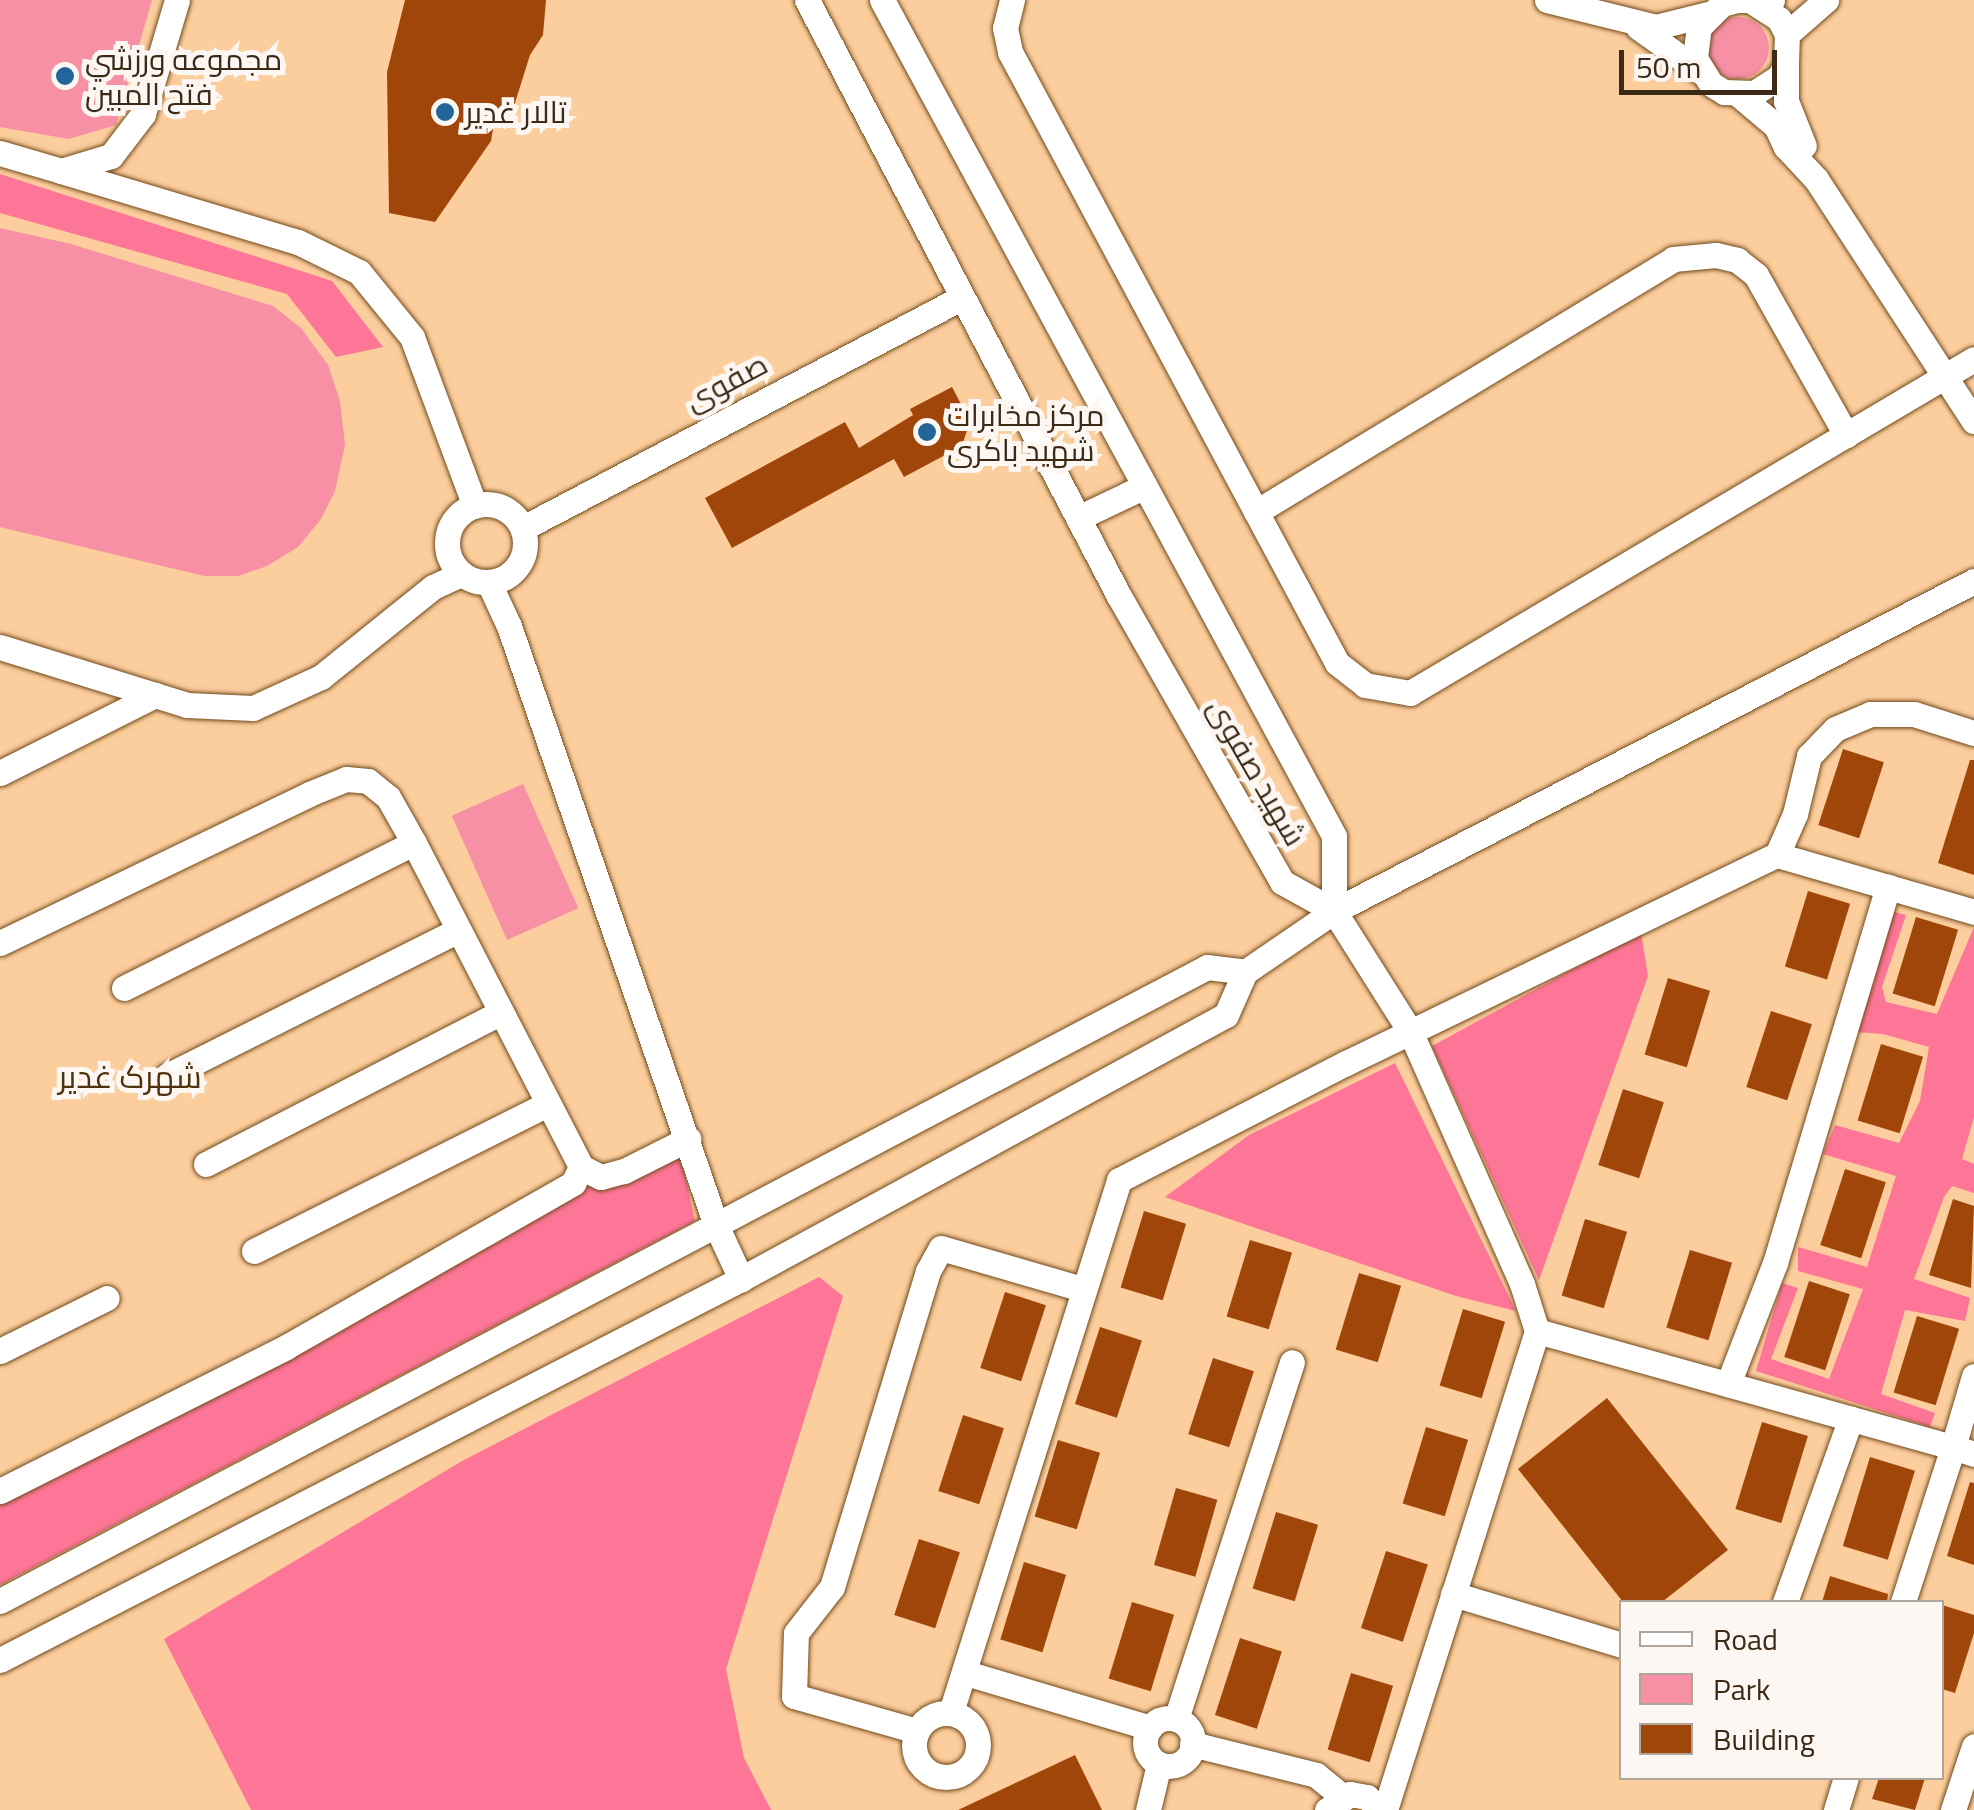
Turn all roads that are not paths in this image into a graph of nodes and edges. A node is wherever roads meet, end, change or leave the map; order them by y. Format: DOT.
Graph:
graph roads {
  1 [pos="177,0"];
  2 [pos="808,0"];
  3 [pos="882,0"];
  4 [pos="1012,0"];
  5 [pos="1547,0"];
  6 [pos="1826,0"];
  7 [pos="1762,1"];
  8 [pos="1708,14"];
  9 [pos="1634,24"];
  10 [pos="1786,34"];
  11 [pos="1786,64"];
  12 [pos="1701,72"];
  13 [pos="1739,95"];
  14 [pos="0,153"];
  15 [pos="61,170"];
  16 [pos="1816,179"];
  17 [pos="962,298"];
  18 [pos="1974,359"];
  19 [pos="1947,376"];
  20 [pos="1974,421"];
  21 [pos="1846,436"];
  22 [pos="1145,486"];
  23 [pos="474,506"];
  24 [pos="1256,512"];
  25 [pos="1078,518"];
  26 [pos="523,528"];
  27 [pos="461,574"];
  28 [pos="1974,582"];
  29 [pos="488,583"];
  30 [pos="0,647"];
  31 [pos="155,695"];
  32 [pos="1974,734"];
  33 [pos="0,773"];
  34 [pos="414,843"];
  35 [pos="1777,854"];
  36 [pos="1888,887"];
  37 [pos="1334,911"];
  38 [pos="1974,912"];
  39 [pos="459,930"];
  40 [pos="0,944"];
  41 [pos="1246,972"];
  42 [pos="124,988"];
  43 [pos="500,1013"];
  44 [pos="1410,1031"];
  45 [pos="168,1076"];
  46 [pos="546,1105"];
  47 [pos="688,1139"];
  48 [pos="206,1164"];
  49 [pos="580,1167"];
  50 [pos="716,1225"];
  51 [pos="254,1252"];
  52 [pos="742,1279"];
  53 [pos="1082,1289"];
  54 [pos="107,1298"];
  55 [pos="1536,1331"];
  56 [pos="0,1351"];
  57 [pos="1292,1362"];
  58 [pos="1974,1376"];
  59 [pos="1728,1384"];
  60 [pos="1851,1418"];
  61 [pos="1964,1450"];
  62 [pos="0,1490"];
  63 [pos="1453,1594"];
  64 [pos="1786,1600"];
  65 [pos="1903,1600"];
  66 [pos="0,1601"];
  67 [pos="1619,1645"];
  68 [pos="0,1660"];
  69 [pos="966,1672"];
  70 [pos="951,1712"];
  71 [pos="1176,1719"];
  72 [pos="1150,1728"];
  73 [pos="916,1731"];
  74 [pos="1192,1744"];
  75 [pos="1974,1746"];
  76 [pos="1159,1764"];
  77 [pos="1845,1780"];
  78 [pos="1334,1803"];
  79 [pos="1148,1810"];
  80 [pos="1382,1810"];
  81 [pos="1836,1810"];
  82 [pos="1953,1810"];
  1 -- 15 [label="street"];
  2 -- 17 [label="street, شهید صفوی"];
  3 -- 22 [label="street, شهید صفوی"];
  4 -- 24 [label="street"];
  5 -- 9 [label="street"];
  6 -- 10 [label="street"];
  7 -- 8 [label="street"];
  7 -- 10 [label="street"];
  8 -- 9 [label="street"];
  8 -- 12 [label="street"];
  9 -- 12 [label="street"];
  10 -- 11 [label="street"];
  11 -- 13 [label="street"];
  11 -- 16 [label="street"];
  12 -- 13 [label="street"];
  13 -- 16 [label="street"];
  14 -- 15 [label="street"];
  15 -- 23 [label="street"];
  16 -- 19 [label="street"];
  17 -- 25 [label="street, شهید صفوی"];
  17 -- 26 [label="street, صفوی"];
  18 -- 19 [label="street"];
  19 -- 20 [label="street"];
  19 -- 21 [label="street"];
  21 -- 24 [label="street"];
  21 -- 24 [label="street"];
  22 -- 25 [label="street"];
  22 -- 37 [label="street, شهید صفوی"];
  23 -- 26 [label="street"];
  23 -- 27 [label="street"];
  25 -- 37 [label="street, شهید صفوی"];
  26 -- 29 [label="street"];
  27 -- 29 [label="street"];
  27 -- 31 [label="street"];
  28 -- 37 [label="street"];
  29 -- 47 [label="street"];
  30 -- 31 [label="street"];
  31 -- 33 [label="street"];
  32 -- 35 [label="street"];
  34 -- 39 [label="street"];
  34 -- 40 [label="street"];
  34 -- 42 [label="street"];
  35 -- 36 [label="street"];
  35 -- 44 [label="street"];
  36 -- 38 [label="street"];
  36 -- 59 [label="street"];
  37 -- 41 [label="street"];
  37 -- 44 [label="street"];
  39 -- 43 [label="street"];
  39 -- 45 [label="street"];
  41 -- 50 [label="street"];
  41 -- 52 [label="street"];
  43 -- 46 [label="street"];
  43 -- 48 [label="street"];
  44 -- 53 [label="street"];
  44 -- 55 [label="street"];
  46 -- 49 [label="street"];
  46 -- 51 [label="street"];
  47 -- 49 [label="street"];
  47 -- 50 [label="street"];
  49 -- 62 [label="street"];
  50 -- 52 [label="street"];
  50 -- 66 [label="street"];
  52 -- 68 [label="street"];
  53 -- 69 [label="street"];
  53 -- 73 [label="street"];
  54 -- 56 [label="street"];
  55 -- 59 [label="street"];
  55 -- 63 [label="street"];
  57 -- 71 [label="street"];
  58 -- 61 [label="street"];
  59 -- 60 [label="street"];
  60 -- 61 [label="street"];
  60 -- 64 [label="street"];
  61 -- 65 [label="street"];
  63 -- 67 [label="street"];
  63 -- 80 [label="street"];
  69 -- 70 [label="street"];
  69 -- 72 [label="street"];
  70 -- 73 [label="street"];
  70 -- 73 [label="street"];
  71 -- 72 [label="street"];
  71 -- 74 [label="street"];
  72 -- 76 [label="street"];
  74 -- 76 [label="street"];
  74 -- 78 [label="street"];
  75 -- 82 [label="street"];
  76 -- 79 [label="street"];
  77 -- 81 [label="street"];
  78 -- 80 [label="street"];
}
